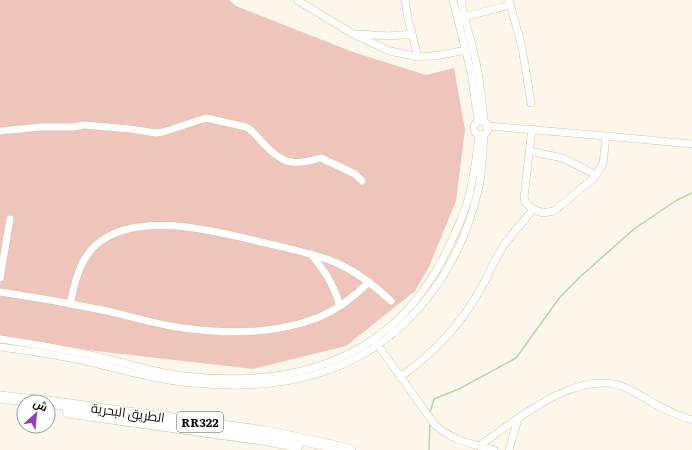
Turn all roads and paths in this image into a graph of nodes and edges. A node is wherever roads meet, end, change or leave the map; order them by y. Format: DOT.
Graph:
graph roads {
  1 [pos="298,0"];
  2 [pos="405,0"];
  3 [pos="453,0"];
  4 [pos="461,0"];
  5 [pos="509,2"];
  6 [pos="460,18"];
  7 [pos="353,34"];
  8 [pos="412,34"];
  9 [pos="466,50"];
  10 [pos="418,57"];
  11 [pos="531,103"];
  12 [pos="483,123"];
  13 [pos="532,129"];
  14 [pos="0,132"];
  15 [pos="481,134"];
  16 [pos="606,136"];
  17 [pos="692,144"];
  18 [pos="529,151"];
  19 [pos="596,175"];
  20 [pos="362,180"];
  21 [pos="533,209"];
  22 [pos="10,219"];
  23 [pos="311,254"];
  24 [pos="0,278"];
  25 [pos="370,282"];
  26 [pos="0,292"];
  27 [pos="392,301"];
  28 [pos="70,304"];
  29 [pos="340,306"];
  30 [pos="0,339"];
  31 [pos="376,342"];
  32 [pos="0,347"];
  33 [pos="400,377"];
  34 [pos="0,397"];
  35 [pos="16,399"];
  36 [pos="56,403"];
  37 [pos="0,404"];
  38 [pos="16,405"];
  39 [pos="56,410"];
  40 [pos="518,419"];
  41 [pos="692,420"];
  42 [pos="480,446"];
  43 [pos="318,450"];
  44 [pos="350,450"];
  45 [pos="494,450"];
  46 [pos="509,450"];
  1 -- 7 [label="street"];
  2 -- 8 [label="street"];
  3 -- 6 [label="street"];
  4 -- 6 [label="street"];
  5 -- 6 [label="street"];
  5 -- 11 [label="street"];
  6 -- 9 [label="street"];
  6 -- 12 [label="street"];
  7 -- 8 [label="street"];
  7 -- 10 [label="street"];
  8 -- 10 [label="street"];
  9 -- 10 [label="street"];
  9 -- 12 [label="street"];
  12 -- 13 [label="street"];
  12 -- 15 [label="street"];
  12 -- 15 [label="street"];
  13 -- 16 [label="street"];
  13 -- 18 [label="street"];
  14 -- 20 [label="street"];
  15 -- 31 [label="street"];
  16 -- 17 [label="street"];
  16 -- 19 [label="street"];
  18 -- 19 [label="street"];
  18 -- 21 [label="street"];
  19 -- 21 [label="street"];
  21 -- 33 [label="street"];
  22 -- 24 [label="street"];
  23 -- 25 [label="street"];
  23 -- 28 [label="street"];
  23 -- 29 [label="street"];
  25 -- 27 [label="street"];
  25 -- 29 [label="street"];
  26 -- 28 [label="street"];
  28 -- 29 [label="street"];
  30 -- 31 [label="street"];
  31 -- 32 [label="street"];
  31 -- 33 [label="street"];
  33 -- 42 [label="street"];
  34 -- 35 [label="main road, الطريق البحرية / RR322"];
  36 -- 44 [label="main road, الطريق البحرية / RR322"];
  37 -- 38 [label="main road"];
  39 -- 43 [label="main road, الطريق البحرية / RR322"];
  40 -- 41 [label="street"];
  40 -- 42 [label="street"];
  40 -- 46 [label="street"];
  42 -- 45 [label="street"];
}
